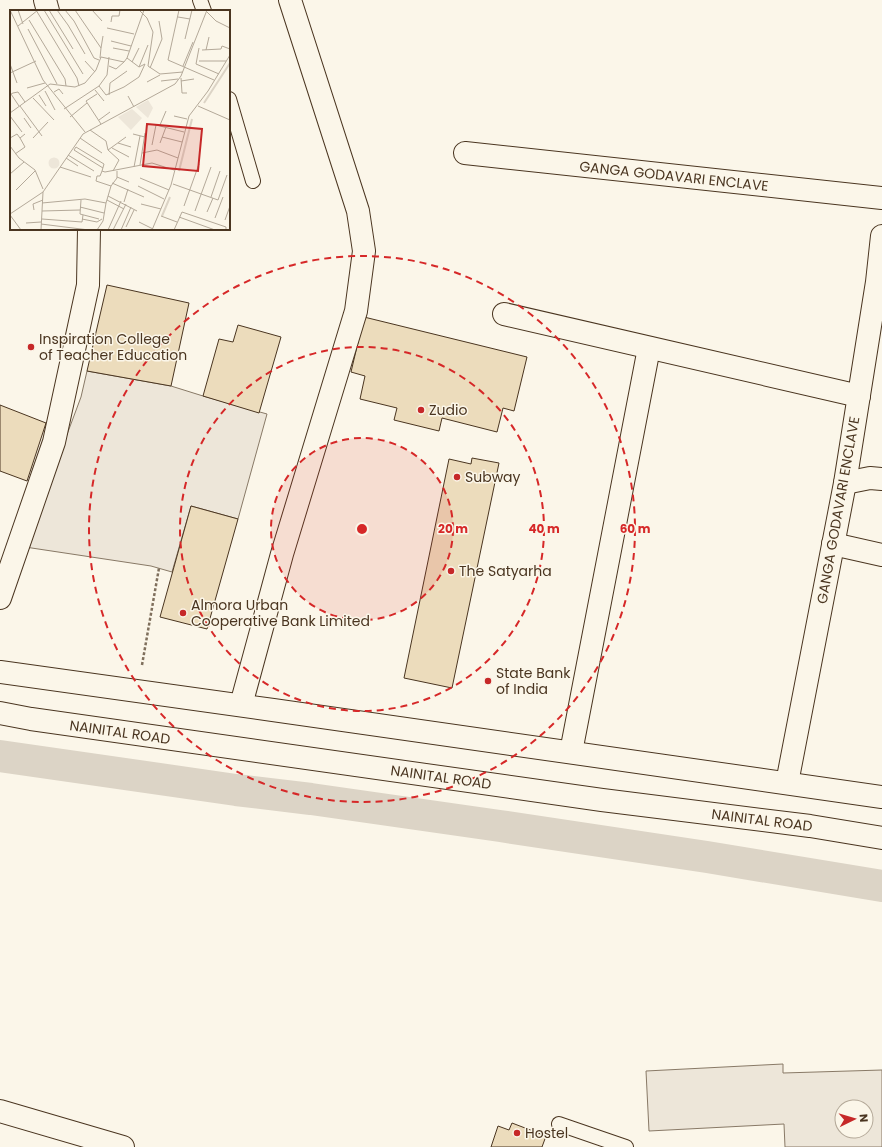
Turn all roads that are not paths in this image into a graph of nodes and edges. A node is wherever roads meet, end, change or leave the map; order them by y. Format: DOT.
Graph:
graph roads {
  1 [pos="45,0"];
  2 [pos="200,0"];
  3 [pos="290,0"];
  4 [pos="48,10"];
  5 [pos="204,10"];
  6 [pos="230,102"];
  7 [pos="466,153"];
  8 [pos="253,181"];
  9 [pos="882,198"];
  10 [pos="90,230"];
  11 [pos="882,236"];
  12 [pos="880,282"];
  13 [pos="504,314"];
  14 [pos="649,348"];
  15 [pos="859,396"];
  16 [pos="882,479"];
  17 [pos="845,483"];
  18 [pos="833,544"];
  19 [pos="882,555"];
  20 [pos="0,598"];
  21 [pos="0,672"];
  22 [pos="241,705"];
  23 [pos="0,713"];
  24 [pos="571,752"];
  25 [pos="786,783"];
  26 [pos="882,797"];
  27 [pos="882,838"];
  28 [pos="0,1111"];
  29 [pos="559,1124"];
  30 [pos="123,1147"];
  31 [pos="626,1147"];
  1 -- 4 [label="main road"];
  2 -- 5 [label="lane"];
  3 -- 22 [label="main road"];
  6 -- 8 [label="lane"];
  7 -- 9 [label="main road, GANGA GODAVARI ENCLAVE"];
  10 -- 20 [label="main road"];
  11 -- 12 [label="main road, GANGA GODAVARI ENCLAVE"];
  12 -- 15 [label="main road, GANGA GODAVARI ENCLAVE"];
  13 -- 14 [label="main road"];
  14 -- 15 [label="main road"];
  14 -- 24 [label="main road"];
  15 -- 17 [label="main road, GANGA GODAVARI ENCLAVE"];
  16 -- 17 [label="main road"];
  17 -- 18 [label="main road, GANGA GODAVARI ENCLAVE"];
  18 -- 19 [label="main road"];
  18 -- 25 [label="main road, GANGA GODAVARI ENCLAVE"];
  21 -- 22 [label="main road"];
  22 -- 24 [label="main road"];
  23 -- 27 [label="main road, NAINITAL ROAD"];
  24 -- 25 [label="main road"];
  25 -- 26 [label="main road"];
  28 -- 30 [label="main road"];
  29 -- 31 [label="lane"];
}
